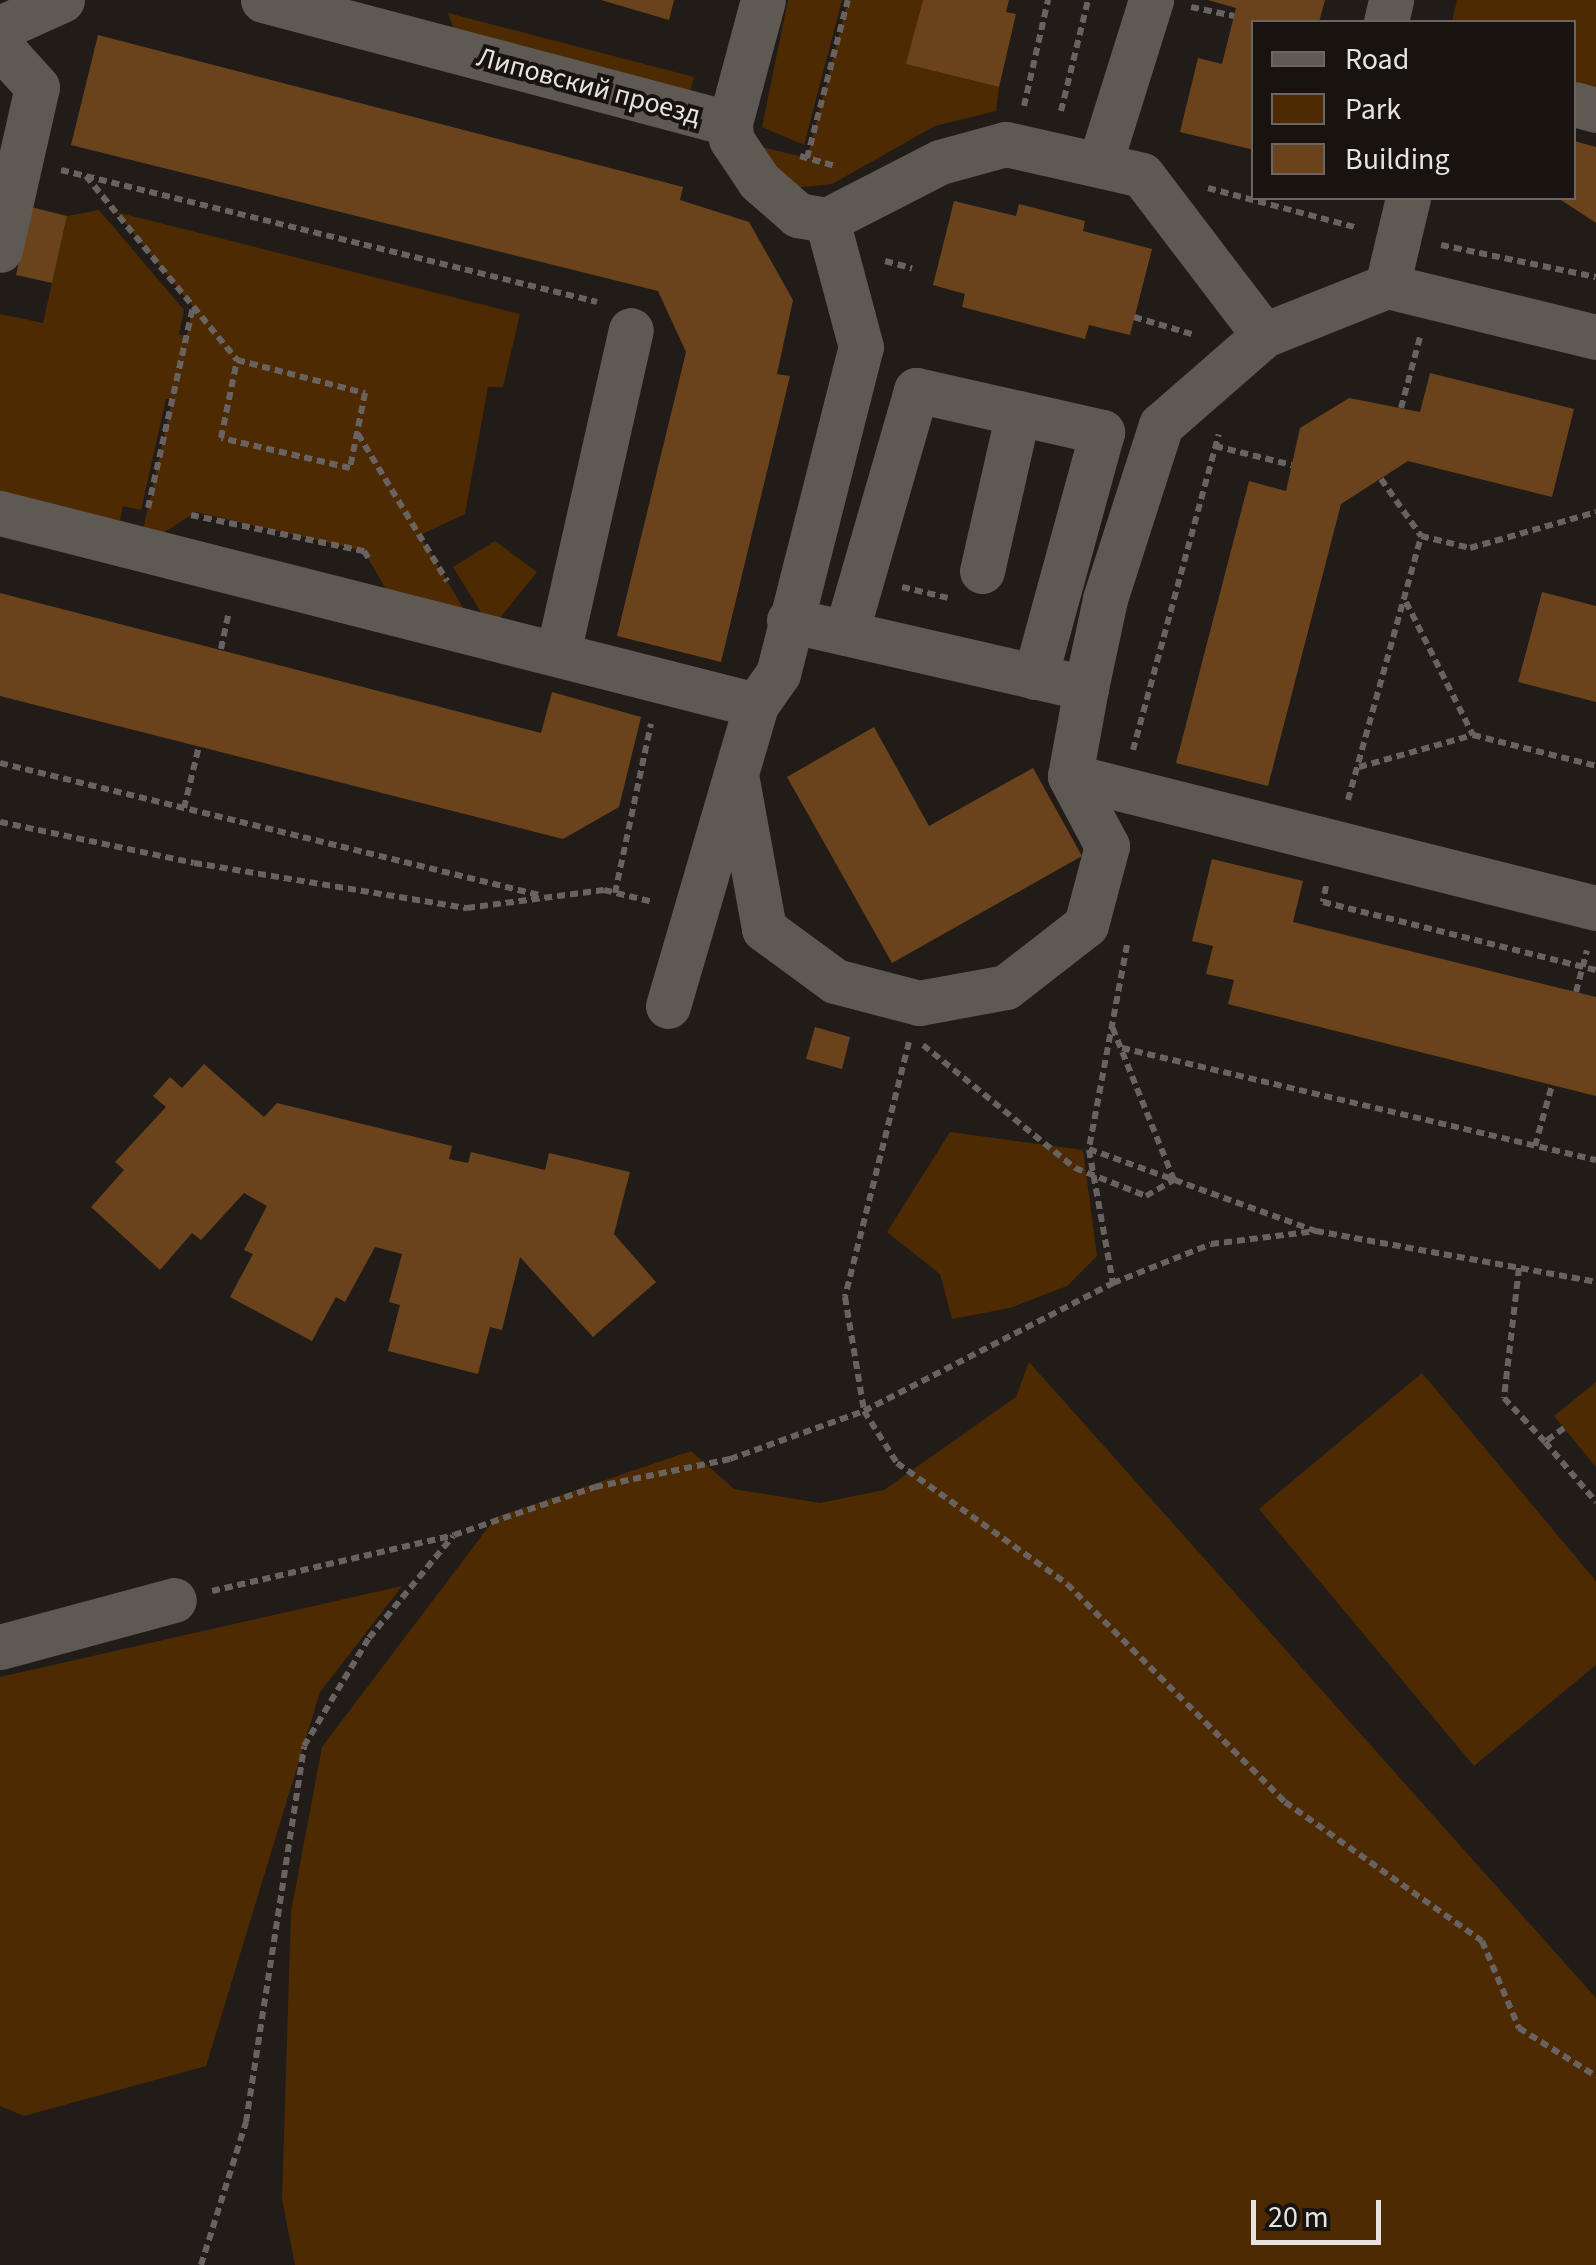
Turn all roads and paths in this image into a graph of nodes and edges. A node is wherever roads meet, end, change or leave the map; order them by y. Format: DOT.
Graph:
graph roads {
  1 [pos="62,0"];
  2 [pos="263,0"];
  3 [pos="763,0"];
  4 [pos="848,0"];
  5 [pos="1088,0"];
  6 [pos="1171,4"];
  7 [pos="1234,16"];
  8 [pos="0,28"];
  9 [pos="0,46"];
  10 [pos="730,123"];
  11 [pos="1047,150"];
  12 [pos="807,158"];
  13 [pos="20,160"];
  14 [pos="1121,169"];
  15 [pos="86,176"];
  16 [pos="1251,195"];
  17 [pos="1278,200"];
  18 [pos="827,220"];
  19 [pos="1390,222"];
  20 [pos="0,250"];
  21 [pos="869,257"];
  22 [pos="912,268"];
  23 [pos="1596,278"];
  24 [pos="1387,286"];
  25 [pos="193,307"];
  26 [pos="1134,317"];
  27 [pos="1423,324"];
  28 [pos="631,330"];
  29 [pos="1264,335"];
  30 [pos="1596,337"];
  31 [pos="1215,340"];
  32 [pos="237,360"];
  33 [pos="1401,408"];
  34 [pos="1018,413"];
  35 [pos="1220,429"];
  36 [pos="357,432"];
  37 [pos="1215,446"];
  38 [pos="1292,465"];
  39 [pos="1380,479"];
  40 [pos="1596,512"];
  41 [pos="0,513"];
  42 [pos="1421,536"];
  43 [pos="139,548"];
  44 [pos="982,571"];
  45 [pos="1405,601"];
  46 [pos="789,620"];
  47 [pos="846,633"];
  48 [pos="479,634"];
  49 [pos="558,653"];
  50 [pos="1034,678"];
  51 [pos="1086,688"];
  52 [pos="756,706"];
  53 [pos="653,718"];
  54 [pos="1473,735"];
  55 [pos="199,746"];
  56 [pos="0,763"];
  57 [pos="1596,766"];
  58 [pos="1358,768"];
  59 [pos="1070,776"];
  60 [pos="737,780"];
  61 [pos="1122,790"];
  62 [pos="184,808"];
  63 [pos="0,822"];
  64 [pos="1335,846"];
  65 [pos="615,892"];
  66 [pos="547,897"];
  67 [pos="1596,908"];
  68 [pos="694,912"];
  69 [pos="1130,935"];
  70 [pos="668,1006"];
  71 [pos="1111,1023"];
  72 [pos="1121,1048"];
  73 [pos="1552,1085"];
  74 [pos="1536,1146"];
  75 [pos="1089,1149"];
  76 [pos="1596,1160"];
  77 [pos="1094,1180"];
  78 [pos="1174,1180"];
  79 [pos="1316,1231"];
  80 [pos="1519,1268"];
  81 [pos="1596,1282"];
  82 [pos="1113,1284"];
  83 [pos="864,1410"];
  84 [pos="1564,1428"];
  85 [pos="1545,1442"];
  86 [pos="1596,1502"];
  87 [pos="454,1535"];
  88 [pos="174,1600"];
  89 [pos="0,1647"];
  90 [pos="1596,2076"];
  91 [pos="201,2265"];
  1 -- 8 [label="street"];
  2 -- 10 [label="street, Липовский проезд"];
  3 -- 10 [label="street"];
  4 -- 12 [label="path"];
  5 -- 11 [label="path"];
  6 -- 7 [label="path"];
  6 -- 14 [label="street"];
  9 -- 13 [label="street"];
  10 -- 18 [label="street, Липовский проезд"];
  11 -- 14 [label="street"];
  11 -- 18 [label="street"];
  13 -- 15 [label="path"];
  13 -- 20 [label="street"];
  14 -- 16 [label="path"];
  14 -- 29 [label="street"];
  15 -- 25 [label="path"];
  15 -- 28 [label="path"];
  17 -- 19 [label="path"];
  18 -- 46 [label="street"];
  19 -- 23 [label="path"];
  19 -- 24 [label="street"];
  21 -- 22 [label="path"];
  24 -- 29 [label="street"];
  24 -- 30 [label="street"];
  25 -- 32 [label="path"];
  25 -- 43 [label="path"];
  26 -- 31 [label="path"];
  27 -- 33 [label="path"];
  28 -- 49 [label="street"];
  29 -- 51 [label="street"];
  32 -- 36 [label="path"];
  32 -- 36 [label="path"];
  34 -- 44 [label="street"];
  34 -- 47 [label="street"];
  34 -- 50 [label="street"];
  35 -- 37 [label="path"];
  36 -- 48 [label="path"];
  37 -- 38 [label="path"];
  37 -- 61 [label="path"];
  39 -- 42 [label="path"];
  40 -- 42 [label="path"];
  41 -- 43 [label="street"];
  42 -- 45 [label="path"];
  43 -- 48 [label="street"];
  45 -- 54 [label="path"];
  45 -- 58 [label="path"];
  46 -- 47 [label="street"];
  46 -- 52 [label="street"];
  47 -- 50 [label="street"];
  48 -- 49 [label="street"];
  49 -- 52 [label="street"];
  50 -- 51 [label="street"];
  51 -- 59 [label="street"];
  52 -- 60 [label="street"];
  53 -- 65 [label="path"];
  54 -- 57 [label="path"];
  54 -- 58 [label="path"];
  55 -- 62 [label="path"];
  56 -- 62 [label="path"];
  58 -- 64 [label="path"];
  59 -- 60 [label="street"];
  59 -- 61 [label="street"];
  60 -- 68 [label="street"];
  61 -- 64 [label="street"];
  62 -- 66 [label="path"];
  63 -- 66 [label="path"];
  64 -- 67 [label="street"];
  65 -- 66 [label="path"];
  65 -- 68 [label="path"];
  68 -- 70 [label="street"];
  69 -- 71 [label="path"];
  71 -- 72 [label="path"];
  71 -- 75 [label="path"];
  72 -- 74 [label="path"];
  72 -- 78 [label="path"];
  73 -- 74 [label="path"];
  74 -- 76 [label="path"];
  75 -- 77 [label="path"];
  75 -- 78 [label="path"];
  77 -- 78 [label="path"];
  77 -- 82 [label="path"];
  77 -- 83 [label="path"];
  78 -- 79 [label="path"];
  79 -- 80 [label="path"];
  79 -- 82 [label="path"];
  80 -- 81 [label="path"];
  80 -- 85 [label="path"];
  82 -- 83 [label="path"];
  83 -- 87 [label="path"];
  83 -- 90 [label="path"];
  84 -- 85 [label="path"];
  85 -- 86 [label="path"];
  87 -- 88 [label="path"];
  87 -- 91 [label="path"];
  88 -- 89 [label="street"];
}
